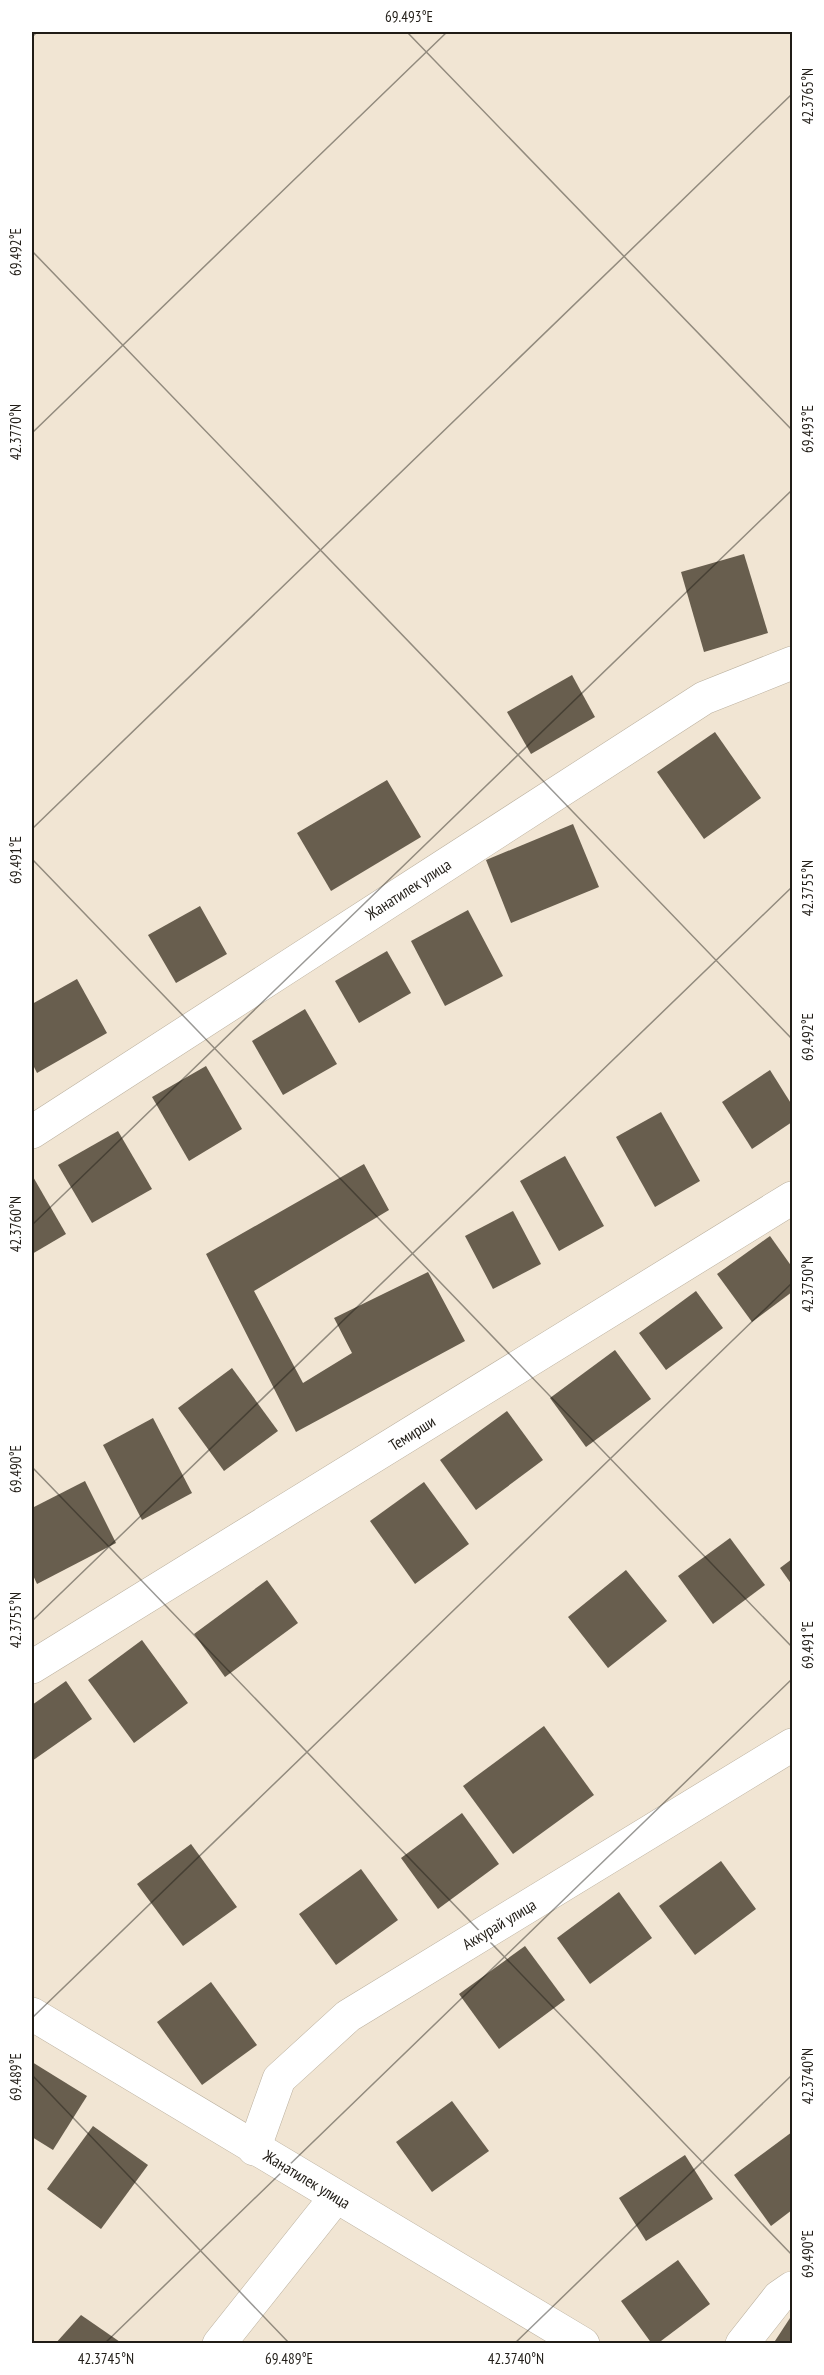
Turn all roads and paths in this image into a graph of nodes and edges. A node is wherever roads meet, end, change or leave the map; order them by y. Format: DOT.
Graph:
graph roads {
  1 [pos="792,663"];
  2 [pos="32,1132"];
  3 [pos="792,1198"];
  4 [pos="32,1667"];
  5 [pos="792,1745"];
  6 [pos="32,2014"];
  7 [pos="254,2149"];
  8 [pos="336,2197"];
  9 [pos="792,2289"];
  10 [pos="219,2343"];
  11 [pos="583,2343"];
  12 [pos="742,2343"];
  1 -- 2 [label="street, Жанатилек улица"];
  3 -- 4 [label="street, Темирши"];
  5 -- 7 [label="street, Аккурай улица"];
  6 -- 7 [label="street, Жанатилек улица"];
  7 -- 8 [label="street, Жанатилек улица"];
  8 -- 10 [label="street"];
  8 -- 11 [label="street, Жанатилек улица"];
  9 -- 12 [label="street"];
}
